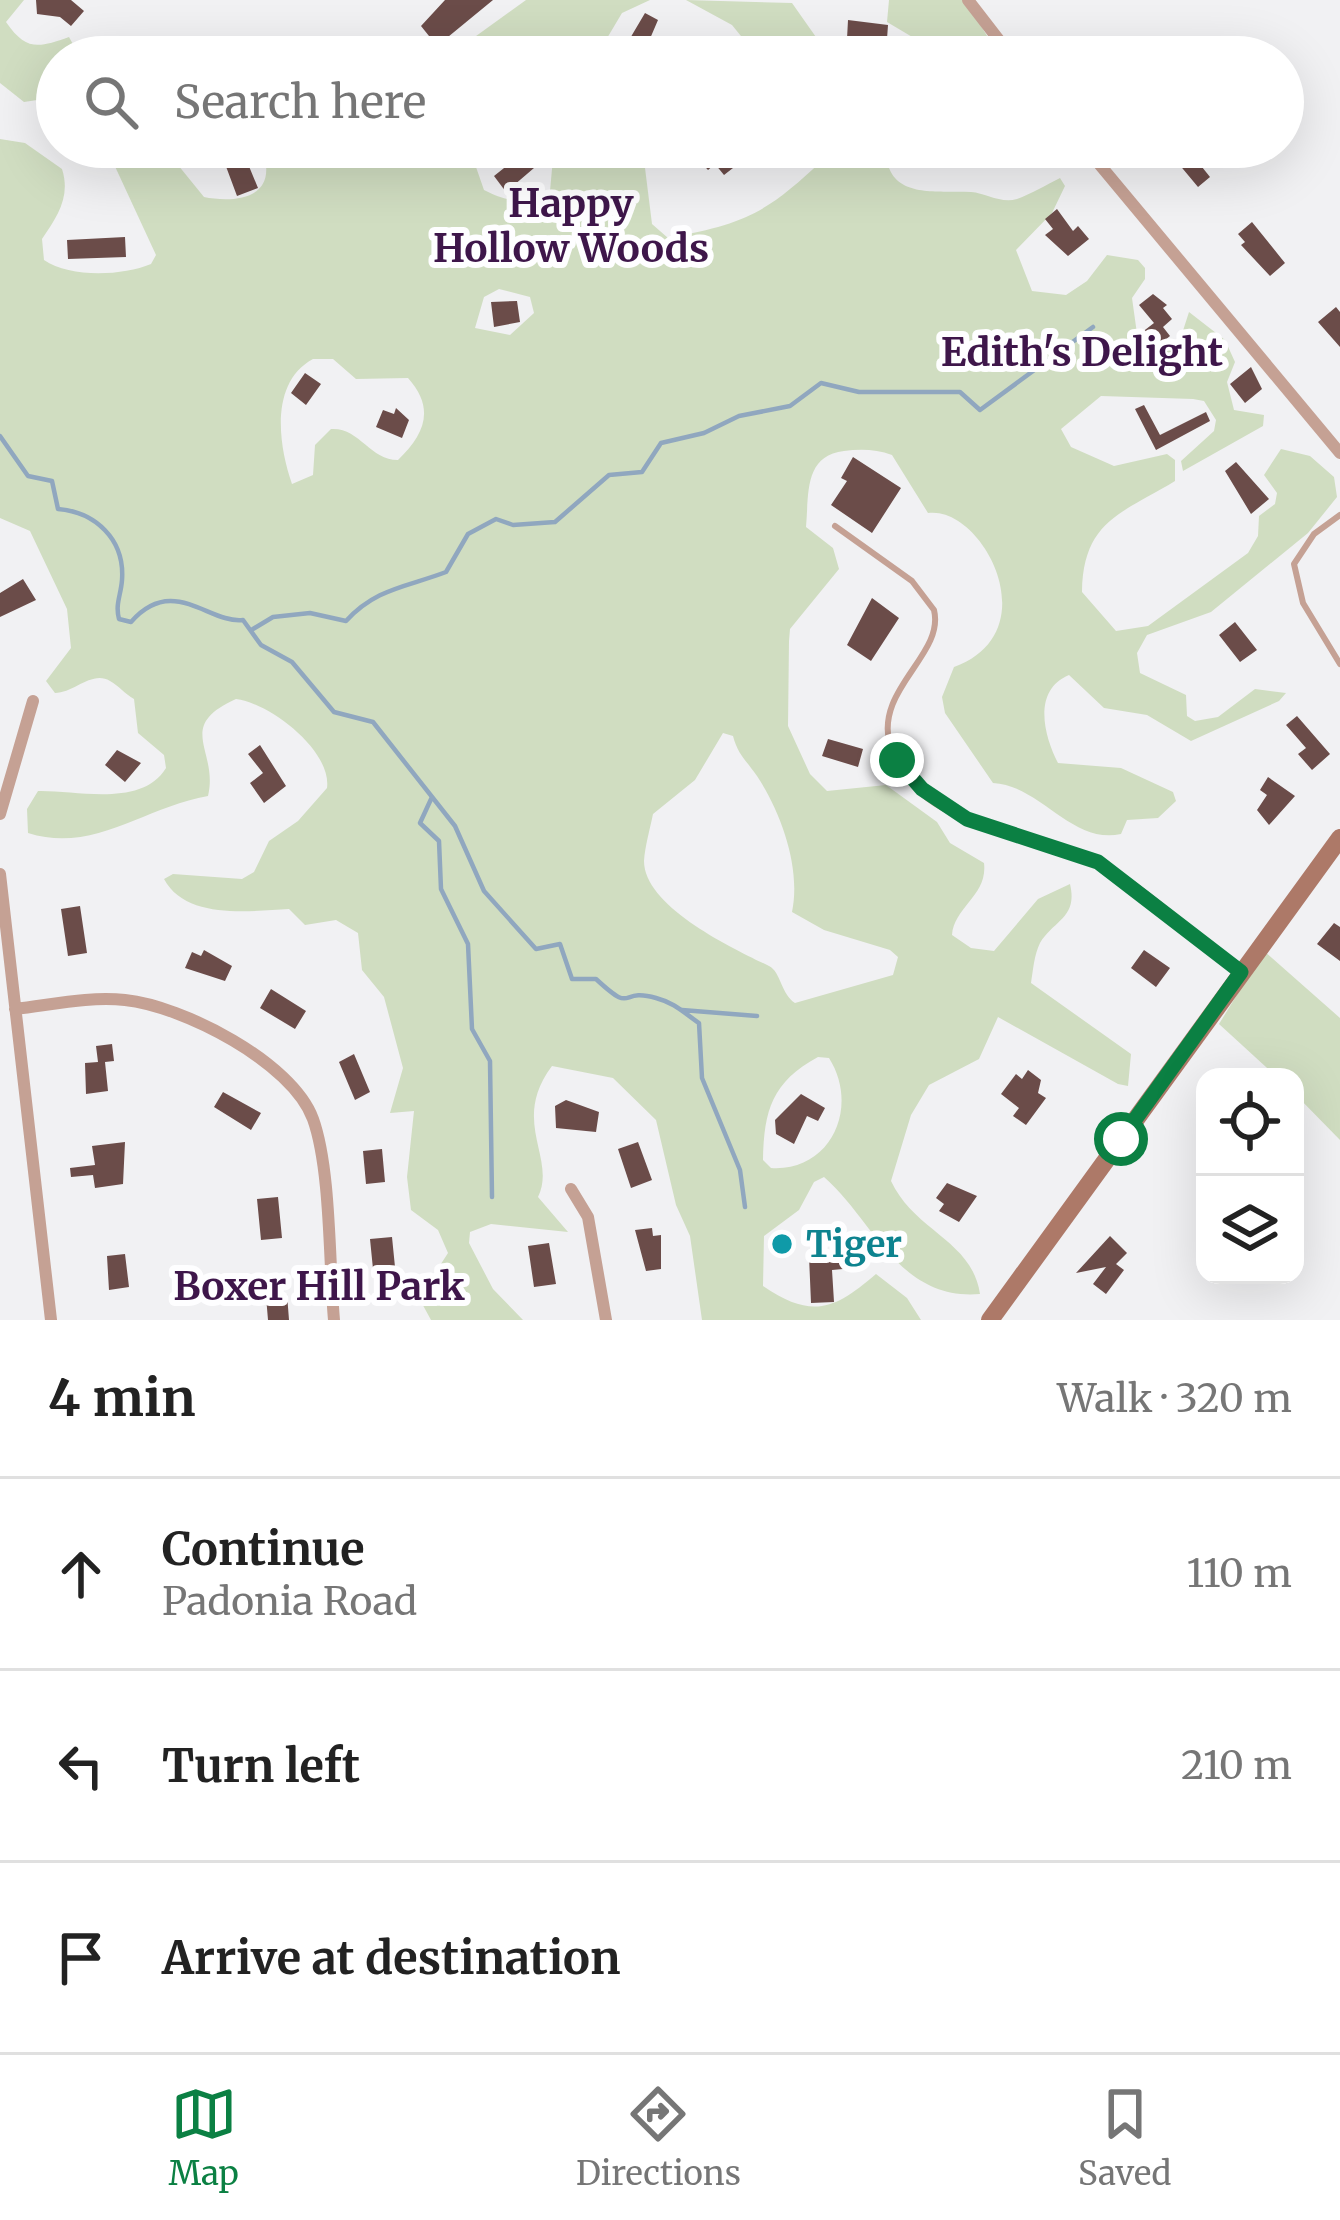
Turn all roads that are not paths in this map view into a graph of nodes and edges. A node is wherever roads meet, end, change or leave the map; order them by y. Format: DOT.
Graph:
graph roads {
  1 [pos="968,0"];
  2 [pos="996,36"];
  3 [pos="1102,168"];
  4 [pos="1340,454"];
  5 [pos="1340,515"];
  6 [pos="835,526"];
  7 [pos="1340,664"];
  8 [pos="33,701"];
  9 [pos="0,814"];
  10 [pos="1340,838"];
  11 [pos="0,874"];
  12 [pos="1241,972"];
  13 [pos="15,1009"];
  14 [pos="571,1189"];
  15 [pos="51,1320"];
  16 [pos="334,1320"];
  17 [pos="606,1320"];
  18 [pos="990,1320"];
  1 -- 2 [label="street"];
  3 -- 4 [label="street"];
  5 -- 7 [label="lane"];
  6 -- 12 [label="lane"];
  8 -- 9 [label="street"];
  10 -- 12 [label="main road"];
  11 -- 13 [label="street"];
  12 -- 18 [label="main road"];
  13 -- 15 [label="street"];
  13 -- 16 [label="street"];
  14 -- 17 [label="street"];
}
